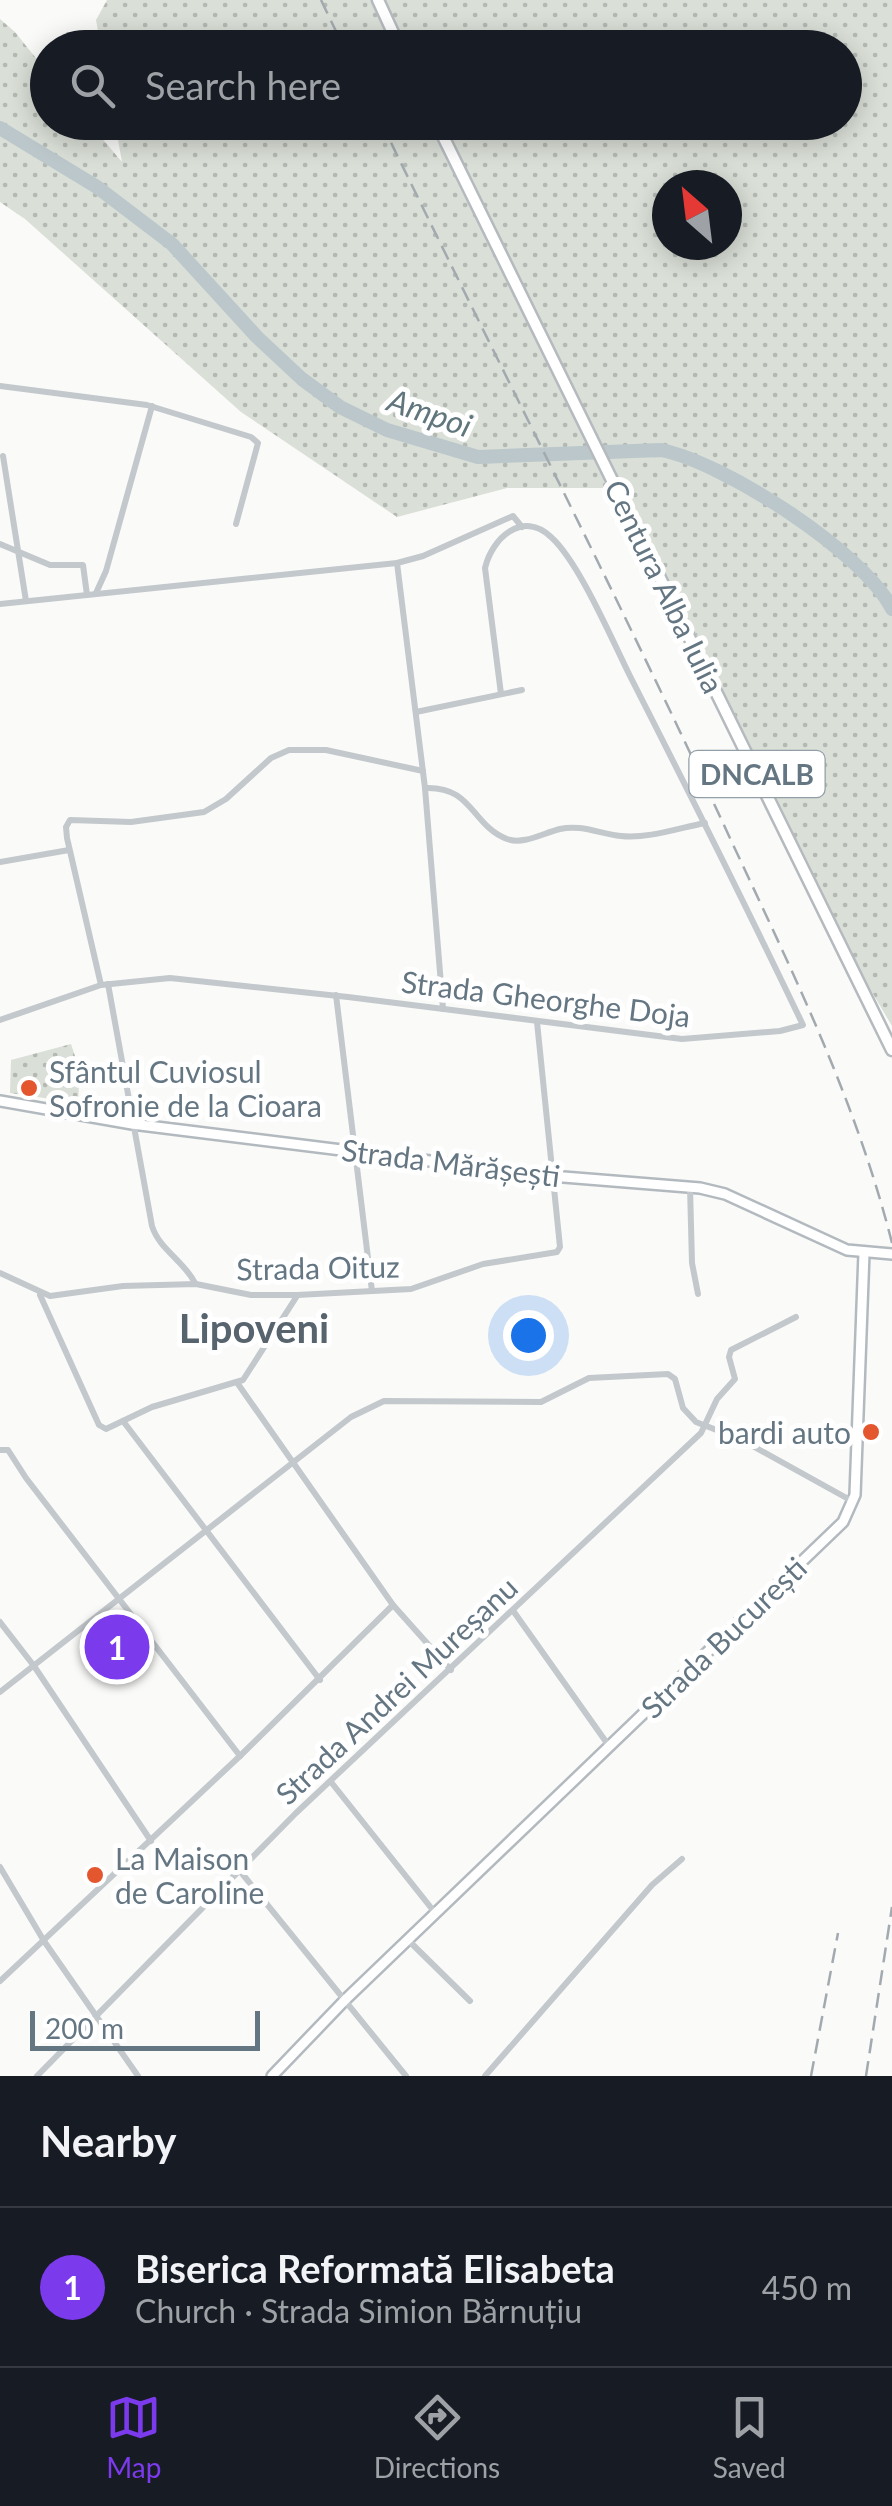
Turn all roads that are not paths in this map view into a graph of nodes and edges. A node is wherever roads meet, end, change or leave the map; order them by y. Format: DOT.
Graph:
graph roads {
  1 [pos="378,0"];
  2 [pos="392,30"];
  3 [pos="445,140"];
  4 [pos="0,386"];
  5 [pos="152,406"];
  6 [pos="2,456"];
  7 [pos="236,524"];
  8 [pos="522,527"];
  9 [pos="0,544"];
  10 [pos="20,552"];
  11 [pos="398,563"];
  12 [pos="91,594"];
  13 [pos="26,601"];
  14 [pos="0,604"];
  15 [pos="522,690"];
  16 [pos="501,694"];
  17 [pos="416,712"];
  18 [pos="423,771"];
  19 [pos="425,788"];
  20 [pos="705,823"];
  21 [pos="69,850"];
  22 [pos="0,862"];
  23 [pos="105,985"];
  24 [pos="336,995"];
  25 [pos="442,1009"];
  26 [pos="0,1020"];
  27 [pos="537,1022"];
  28 [pos="892,1050"];
  29 [pos="0,1101"];
  30 [pos="132,1124"];
  31 [pos="356,1150"];
  32 [pos="552,1176"];
  33 [pos="690,1187"];
  34 [pos="864,1254"];
  35 [pos="892,1254"];
  36 [pos="0,1273"];
  37 [pos="196,1284"];
  38 [pos="372,1291"];
  39 [pos="40,1294"];
  40 [pos="698,1294"];
  41 [pos="297,1296"];
  42 [pos="796,1318"];
  43 [pos="238,1384"];
  44 [pos="123,1421"];
  45 [pos="706,1428"];
  46 [pos="0,1450"];
  47 [pos="293,1464"];
  48 [pos="854,1502"];
  49 [pos="206,1532"];
  50 [pos="119,1599"];
  51 [pos="393,1605"];
  52 [pos="514,1612"];
  53 [pos="0,1622"];
  54 [pos="34,1666"];
  55 [pos="451,1670"];
  56 [pos="320,1680"];
  57 [pos="0,1692"];
  58 [pos="608,1746"];
  59 [pos="240,1756"];
  60 [pos="331,1782"];
  61 [pos="151,1840"];
  62 [pos="682,1860"];
  63 [pos="0,1867"];
  64 [pos="240,1870"];
  65 [pos="436,1914"];
  66 [pos="408,1940"];
  67 [pos="44,1941"];
  68 [pos="0,1981"];
  69 [pos="346,2000"];
  70 [pos="470,2000"];
  71 [pos="98,2016"];
  72 [pos="37,2076"];
  73 [pos="138,2076"];
  74 [pos="272,2076"];
  75 [pos="406,2076"];
  76 [pos="485,2076"];
  1 -- 2 [label="main road"];
  3 -- 28 [label="main road, Centura Alba Iulia / DNCALB"];
  4 -- 5 [label="street"];
  5 -- 7 [label="street"];
  5 -- 12 [label="street"];
  6 -- 10 [label="street"];
  8 -- 11 [label="street"];
  8 -- 16 [label="street"];
  8 -- 20 [label="street, Strada Gheorghe Doja"];
  9 -- 10 [label="street"];
  10 -- 12 [label="street"];
  10 -- 13 [label="street"];
  11 -- 12 [label="street"];
  11 -- 17 [label="street"];
  12 -- 13 [label="street"];
  13 -- 14 [label="street"];
  15 -- 16 [label="street"];
  16 -- 17 [label="street"];
  17 -- 18 [label="street"];
  18 -- 19 [label="street"];
  18 -- 21 [label="street"];
  19 -- 20 [label="street"];
  19 -- 25 [label="street"];
  20 -- 27 [label="street, Strada Gheorghe Doja"];
  21 -- 22 [label="street"];
  21 -- 23 [label="street, Strada Oituz"];
  23 -- 24 [label="street, Strada Gheorghe Doja"];
  23 -- 26 [label="street, Strada Gheorghe Doja"];
  23 -- 30 [label="street, Strada Oituz"];
  24 -- 25 [label="street, Strada Gheorghe Doja"];
  24 -- 31 [label="street"];
  25 -- 27 [label="street, Strada Gheorghe Doja"];
  27 -- 32 [label="street"];
  29 -- 30 [label="main road, Strada Mărășești"];
  30 -- 31 [label="main road, Strada Mărășești"];
  30 -- 37 [label="street, Strada Oituz"];
  31 -- 32 [label="main road, Strada Mărășești"];
  31 -- 38 [label="street"];
  32 -- 33 [label="main road, Strada Mărășești"];
  32 -- 38 [label="street, Strada Oituz"];
  33 -- 34 [label="main road, Strada Mărășești"];
  33 -- 40 [label="street"];
  34 -- 35 [label="main road, Strada Mărășești"];
  34 -- 48 [label="main road"];
  36 -- 39 [label="street"];
  37 -- 39 [label="street"];
  37 -- 41 [label="street, Strada Oituz"];
  38 -- 41 [label="street, Strada Oituz"];
  39 -- 44 [label="street"];
  41 -- 43 [label="street"];
  42 -- 45 [label="street, Strada Andrei Mureșanu"];
  43 -- 44 [label="street"];
  43 -- 47 [label="street"];
  44 -- 49 [label="street"];
  45 -- 47 [label="street"];
  45 -- 48 [label="street"];
  45 -- 52 [label="street, Strada Andrei Mureșanu"];
  46 -- 50 [label="street"];
  47 -- 49 [label="street"];
  47 -- 51 [label="street"];
  48 -- 58 [label="main road, Strada București"];
  49 -- 50 [label="street"];
  49 -- 56 [label="street"];
  50 -- 54 [label="street"];
  50 -- 59 [label="street"];
  51 -- 55 [label="street"];
  51 -- 56 [label="street"];
  52 -- 55 [label="street, Strada Andrei Mureșanu"];
  52 -- 58 [label="street"];
  53 -- 54 [label="street"];
  54 -- 57 [label="street"];
  54 -- 61 [label="street"];
  55 -- 60 [label="street, Strada Andrei Mureșanu"];
  56 -- 59 [label="street"];
  58 -- 65 [label="main road, Strada București"];
  59 -- 61 [label="street"];
  60 -- 64 [label="street, Strada Andrei Mureșanu"];
  60 -- 65 [label="street"];
  61 -- 67 [label="street"];
  62 -- 76 [label="street"];
  63 -- 67 [label="street"];
  64 -- 69 [label="street"];
  64 -- 71 [label="street, Strada Andrei Mureșanu"];
  65 -- 66 [label="main road, Strada București"];
  66 -- 69 [label="main road, Strada București"];
  66 -- 70 [label="street"];
  67 -- 68 [label="street"];
  67 -- 71 [label="street"];
  69 -- 74 [label="main road, Strada București"];
  69 -- 75 [label="street"];
  71 -- 72 [label="street, Strada Andrei Mureșanu"];
  71 -- 73 [label="street"];
}
